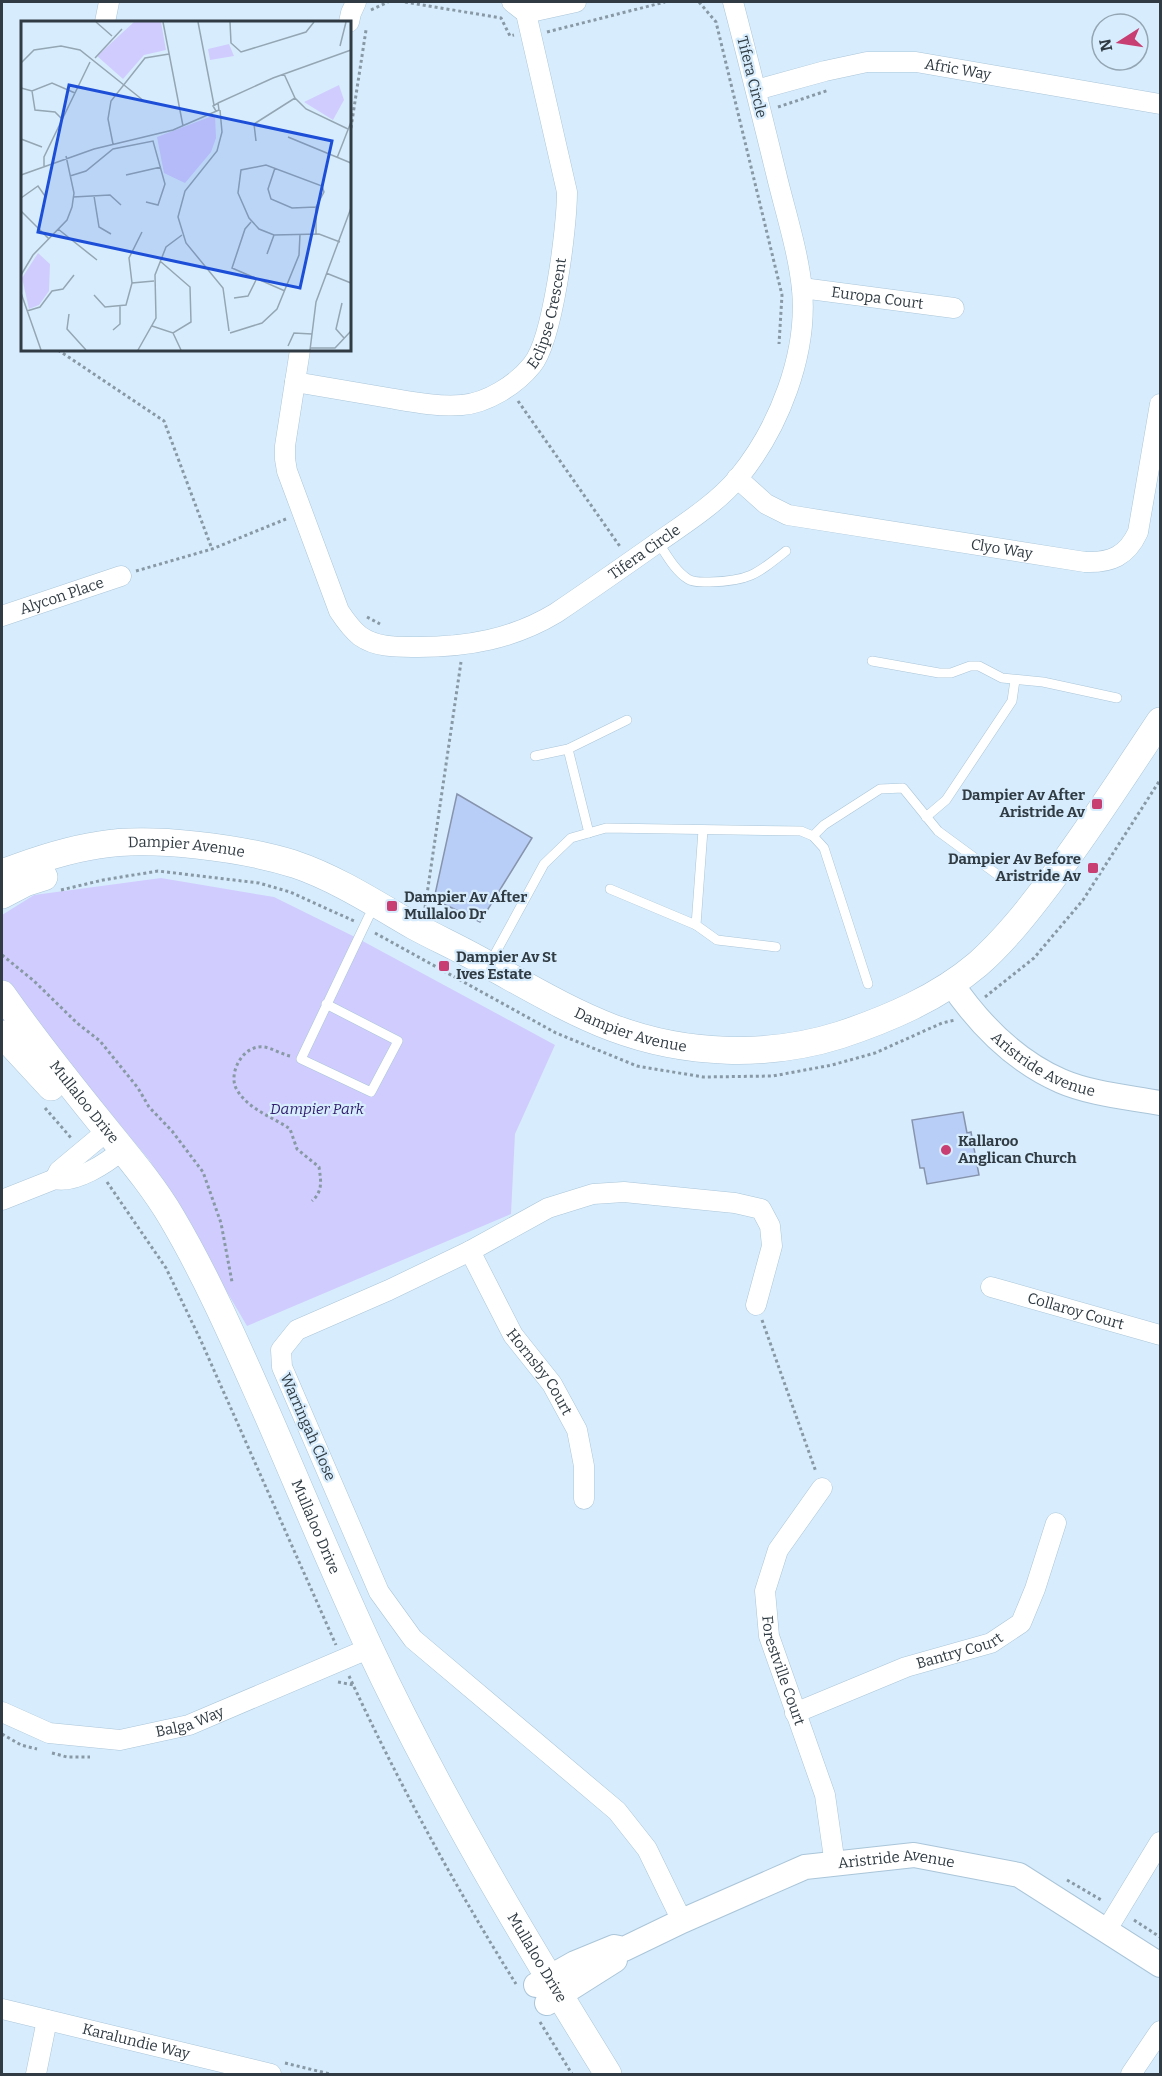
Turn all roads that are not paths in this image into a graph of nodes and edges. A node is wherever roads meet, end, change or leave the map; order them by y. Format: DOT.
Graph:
graph roads {
  1 [pos="109,2"];
  2 [pos="576,2"];
  3 [pos="733,2"];
  4 [pos="363,6"];
  5 [pos="519,7"];
  6 [pos="105,21"];
  7 [pos="358,22"];
  8 [pos="756,90"];
  9 [pos="1161,104"];
  10 [pos="802,288"];
  11 [pos="954,308"];
  12 [pos="300,351"];
  13 [pos="295,382"];
  14 [pos="1161,404"];
  15 [pos="738,478"];
  16 [pos="658,542"];
  17 [pos="786,551"];
  18 [pos="121,576"];
  19 [pos="2,616"];
  20 [pos="872,661"];
  21 [pos="1015,680"];
  22 [pos="1117,698"];
  23 [pos="627,720"];
  24 [pos="1161,721"];
  25 [pos="1161,746"];
  26 [pos="568,749"];
  27 [pos="535,756"];
  28 [pos="926,817"];
  29 [pos="703,830"];
  30 [pos="589,833"];
  31 [pos="813,836"];
  32 [pos="2,873"];
  33 [pos="1002,878"];
  34 [pos="610,889"];
  35 [pos="2,895"];
  36 [pos="369,916"];
  37 [pos="696,925"];
  38 [pos="776,947"];
  39 [pos="489,965"];
  40 [pos="868,984"];
  41 [pos="965,993"];
  42 [pos="2,994"];
  43 [pos="326,1004"];
  44 [pos="2,1034"];
  45 [pos="1161,1103"];
  46 [pos="103,1150"];
  47 [pos="2,1200"];
  48 [pos="470,1251"];
  49 [pos="992,1287"];
  50 [pos="756,1305"];
  51 [pos="1161,1335"];
  52 [pos="822,1488"];
  53 [pos="584,1499"];
  54 [pos="1056,1523"];
  55 [pos="356,1654"];
  56 [pos="2,1712"];
  57 [pos="795,1713"];
  58 [pos="1161,1842"];
  59 [pos="836,1865"];
  60 [pos="682,1921"];
  61 [pos="1106,1931"];
  62 [pos="1161,1965"];
  63 [pos="541,1994"];
  64 [pos="2,2009"];
  65 [pos="47,2020"];
  66 [pos="1161,2031"];
  67 [pos="36,2074"];
  68 [pos="271,2074"];
  69 [pos="590,2074"];
  70 [pos="608,2074"];
  71 [pos="1131,2074"];
  1 -- 6 [label="street"];
  2 -- 5 [label="street"];
  3 -- 8 [label="street, Tifera Circle"];
  4 -- 7 [label="street"];
  5 -- 13 [label="street, Eclipse Crescent"];
  8 -- 9 [label="street, Afric Way"];
  8 -- 10 [label="street, Tifera Circle"];
  10 -- 11 [label="street, Europa Court"];
  10 -- 15 [label="street, Tifera Circle"];
  12 -- 13 [label="street, Tifera Circle"];
  13 -- 16 [label="street, Tifera Circle"];
  14 -- 15 [label="street, Clyo Way"];
  15 -- 16 [label="street, Tifera Circle"];
  16 -- 17 [label="lane"];
  18 -- 19 [label="street, Alycon Place"];
  20 -- 21 [label="lane"];
  21 -- 22 [label="lane"];
  21 -- 28 [label="lane"];
  23 -- 26 [label="lane"];
  24 -- 41 [label="main road, Dampier Avenue"];
  25 -- 41 [label="main road, Dampier Avenue"];
  26 -- 27 [label="lane"];
  26 -- 30 [label="lane"];
  28 -- 31 [label="lane"];
  28 -- 33 [label="lane"];
  29 -- 30 [label="lane"];
  29 -- 31 [label="lane"];
  29 -- 37 [label="lane"];
  30 -- 39 [label="lane"];
  31 -- 40 [label="lane"];
  32 -- 39 [label="main road, Dampier Avenue"];
  34 -- 37 [label="lane"];
  35 -- 36 [label="main road, Dampier Avenue"];
  36 -- 41 [label="main road, Dampier Avenue"];
  36 -- 43 [label="lane"];
  37 -- 38 [label="lane"];
  39 -- 41 [label="main road, Dampier Avenue"];
  41 -- 45 [label="street, Aristride Avenue"];
  42 -- 46 [label="main road, Mullaloo Drive"];
  43 -- 43 [label="lane"];
  44 -- 46 [label="main road, Mullaloo Drive"];
  46 -- 47 [label="street"];
  46 -- 55 [label="main road, Mullaloo Drive"];
  48 -- 50 [label="street, Warringah Close"];
  48 -- 53 [label="street, Hornsby Court"];
  48 -- 60 [label="street, Warringah Close"];
  49 -- 51 [label="street, Collaroy Court"];
  52 -- 57 [label="street, Forestville Court"];
  54 -- 57 [label="street, Bantry Court"];
  55 -- 56 [label="street, Balga Way"];
  55 -- 63 [label="main road, Mullaloo Drive"];
  57 -- 59 [label="street, Forestville Court"];
  58 -- 61 [label="street"];
  59 -- 60 [label="street, Aristride Avenue"];
  59 -- 61 [label="street, Aristride Avenue"];
  60 -- 63 [label="street, Aristride Avenue"];
  61 -- 62 [label="street, Aristride Avenue"];
  63 -- 69 [label="main road, Mullaloo Drive"];
  63 -- 70 [label="main road, Mullaloo Drive"];
  64 -- 65 [label="street, Karalundie Way"];
  65 -- 67 [label="street"];
  65 -- 68 [label="street, Karalundie Way"];
  66 -- 71 [label="street"];
}
